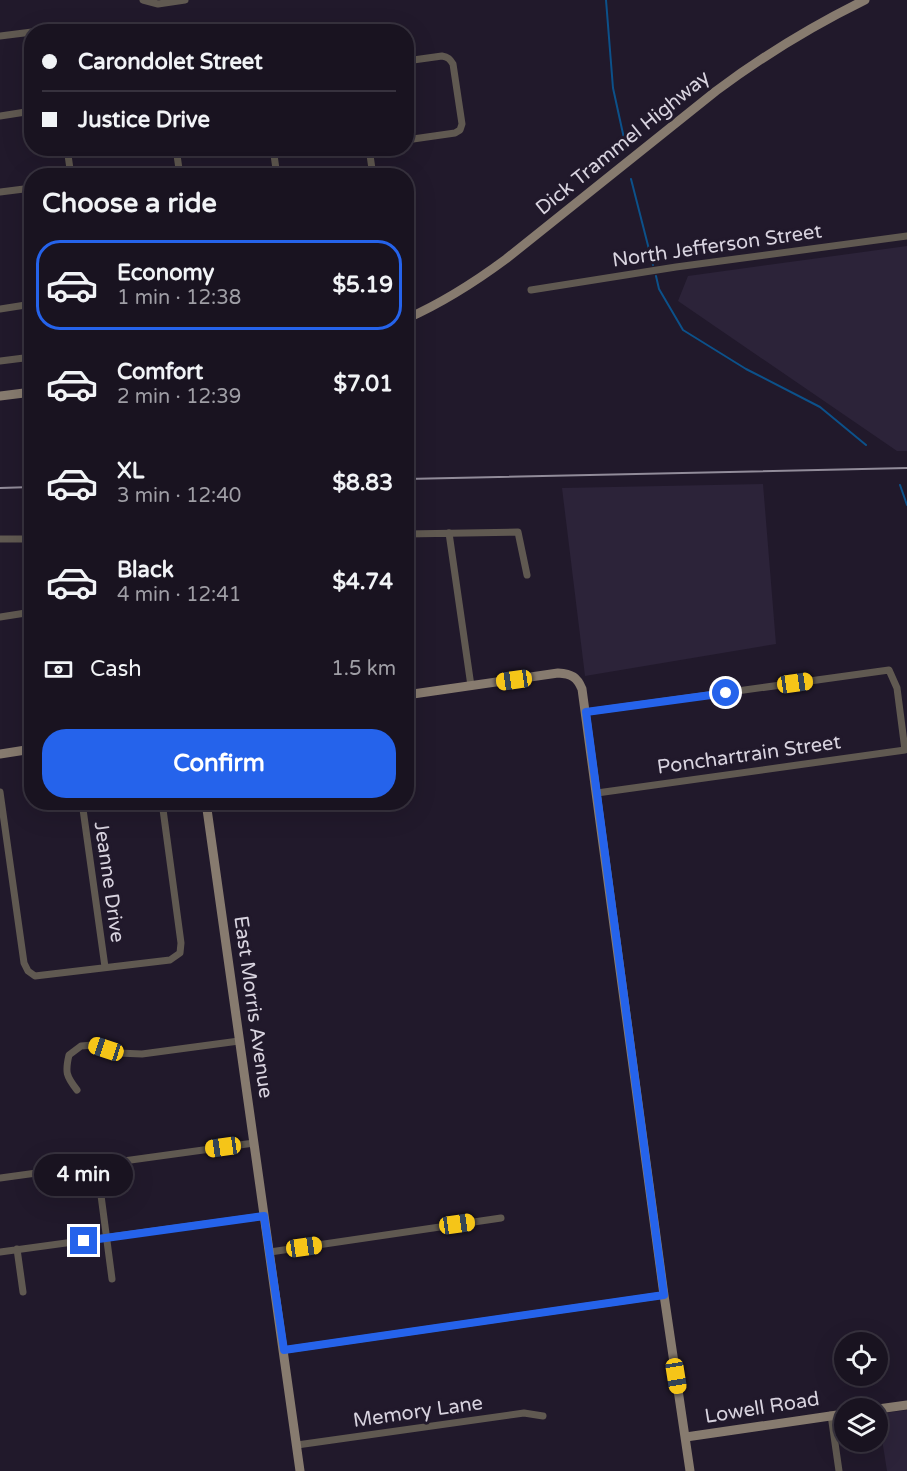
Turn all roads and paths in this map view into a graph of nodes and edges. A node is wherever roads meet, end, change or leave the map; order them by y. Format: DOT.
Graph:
graph roads {
  1 [pos="143,0"];
  2 [pos="185,0"];
  3 [pos="865,0"];
  4 [pos="24,33"];
  5 [pos="0,36"];
  6 [pos="414,60"];
  7 [pos="24,112"];
  8 [pos="0,116"];
  9 [pos="414,139"];
  10 [pos="24,189"];
  11 [pos="0,192"];
  12 [pos="907,236"];
  13 [pos="531,290"];
  14 [pos="24,305"];
  15 [pos="0,309"];
  16 [pos="414,315"];
  17 [pos="24,358"];
  18 [pos="0,362"];
  19 [pos="24,393"];
  20 [pos="0,396"];
  21 [pos="448,533"];
  22 [pos="414,534"];
  23 [pos="24,538"];
  24 [pos="0,539"];
  25 [pos="527,575"];
  26 [pos="24,613"];
  27 [pos="0,617"];
  28 [pos="471,686"];
  29 [pos="414,694"];
  30 [pos="586,712"];
  31 [pos="24,750"];
  32 [pos="0,754"];
  33 [pos="0,792"];
  34 [pos="597,793"];
  35 [pos="83,810"];
  36 [pos="163,810"];
  37 [pos="208,810"];
  38 [pos="105,967"];
  39 [pos="239,1041"];
  40 [pos="77,1090"];
  41 [pos="254,1143"];
  42 [pos="96,1165"];
  43 [pos="0,1178"];
  44 [pos="264,1216"];
  45 [pos="501,1218"];
  46 [pos="106,1238"];
  47 [pos="17,1250"];
  48 [pos="0,1252"];
  49 [pos="270,1252"];
  50 [pos="112,1279"];
  51 [pos="23,1292"];
  52 [pos="664,1295"];
  53 [pos="284,1350"];
  54 [pos="907,1405"];
  55 [pos="888,1408"];
  56 [pos="543,1416"];
  57 [pos="831,1416"];
  58 [pos="834,1416"];
  59 [pos="686,1437"];
  60 [pos="297,1445"];
  61 [pos="300,1471"];
  62 [pos="690,1471"];
  63 [pos="839,1471"];
  1 -- 2 [label="street"];
  3 -- 16 [label="street, Dick Trammel Highway"];
  4 -- 5 [label="street"];
  6 -- 9 [label="street"];
  7 -- 8 [label="street"];
  10 -- 11 [label="street"];
  12 -- 13 [label="street, North Jefferson Street"];
  14 -- 15 [label="street"];
  17 -- 18 [label="street"];
  19 -- 20 [label="street"];
  21 -- 22 [label="street"];
  21 -- 25 [label="street"];
  21 -- 28 [label="street"];
  23 -- 24 [label="street"];
  26 -- 27 [label="street"];
  28 -- 29 [label="street"];
  28 -- 30 [label="street"];
  30 -- 34 [label="street"];
  30 -- 34 [label="street, Ponchartrain Street"];
  31 -- 32 [label="street"];
  33 -- 38 [label="street"];
  34 -- 52 [label="street"];
  35 -- 38 [label="street, Jeanne Drive"];
  36 -- 38 [label="street"];
  37 -- 39 [label="street, East Morris Avenue"];
  39 -- 40 [label="street"];
  39 -- 41 [label="street, East Morris Avenue"];
  41 -- 42 [label="street"];
  41 -- 44 [label="street, East Morris Avenue"];
  42 -- 43 [label="street"];
  42 -- 46 [label="street"];
  44 -- 46 [label="street"];
  44 -- 49 [label="street, East Morris Avenue"];
  45 -- 49 [label="street"];
  46 -- 47 [label="street"];
  46 -- 50 [label="street"];
  47 -- 48 [label="street"];
  47 -- 51 [label="street"];
  49 -- 53 [label="street, East Morris Avenue"];
  52 -- 53 [label="street"];
  52 -- 59 [label="street"];
  53 -- 60 [label="street, East Morris Avenue"];
  54 -- 55 [label="street"];
  56 -- 60 [label="street, Memory Lane"];
  57 -- 58 [label="street, Lowell Road"];
  57 -- 59 [label="street, Lowell Road"];
  57 -- 63 [label="street"];
  59 -- 62 [label="street"];
  60 -- 61 [label="street, East Morris Avenue"];
}
